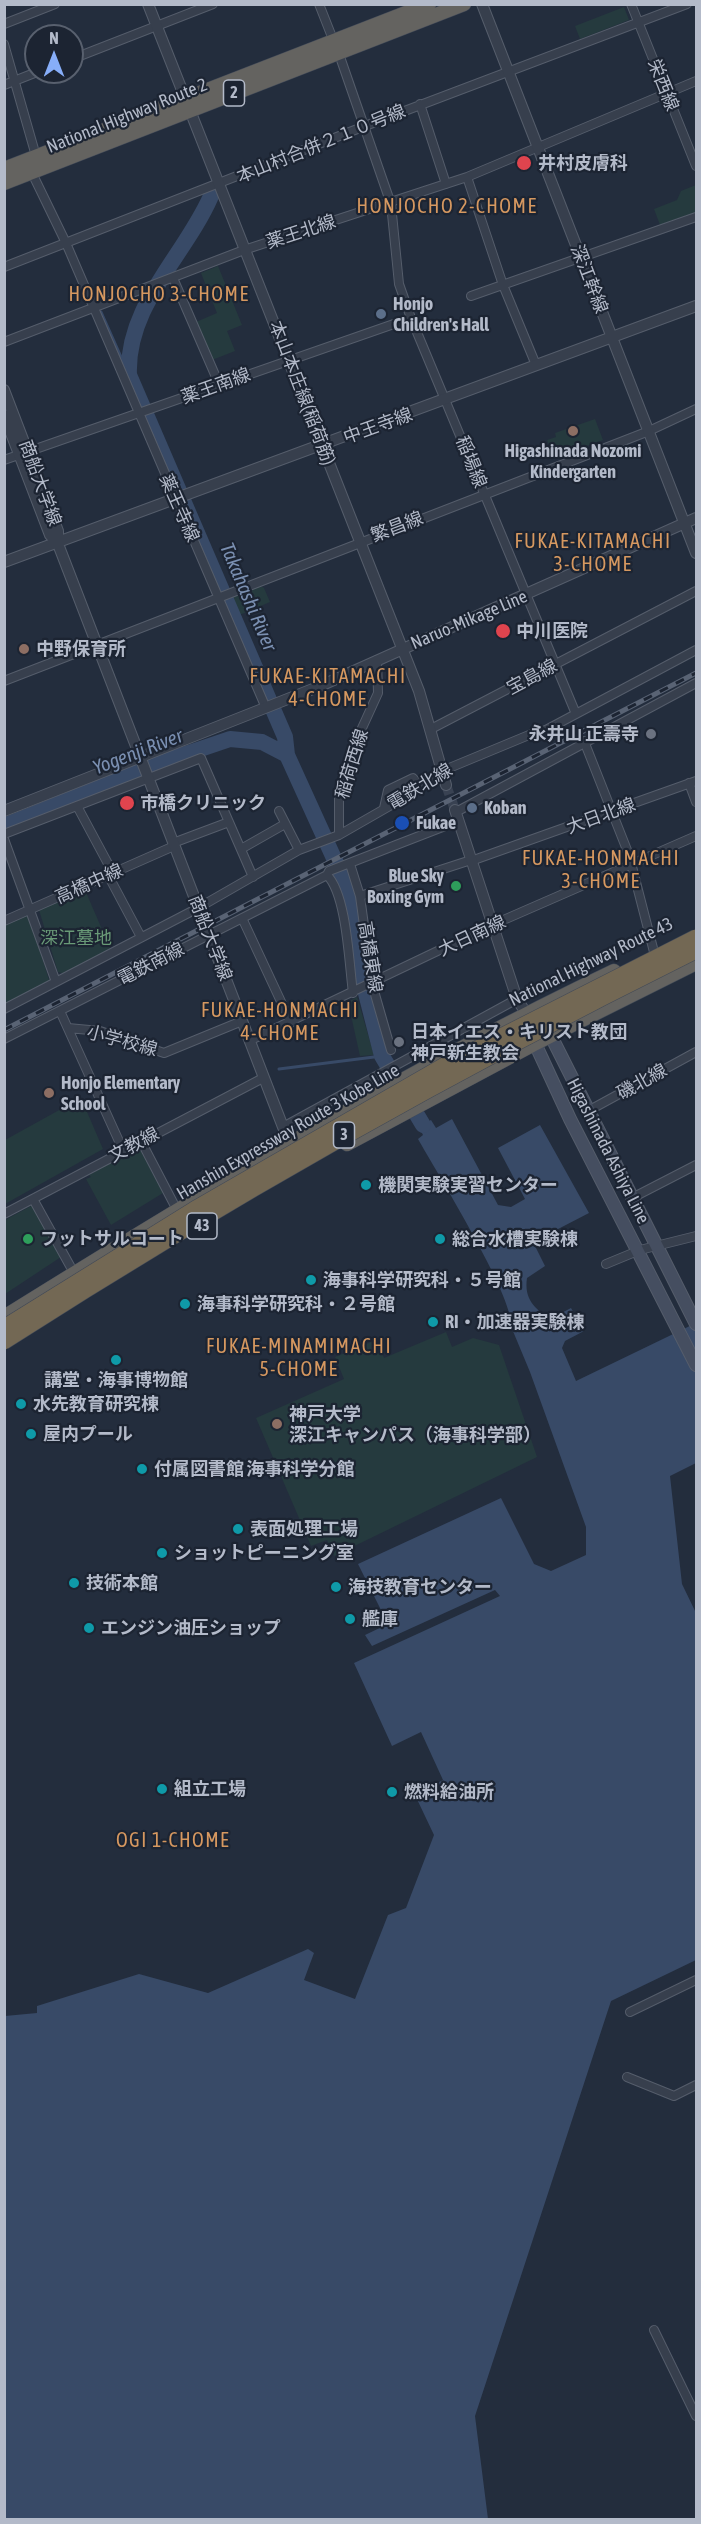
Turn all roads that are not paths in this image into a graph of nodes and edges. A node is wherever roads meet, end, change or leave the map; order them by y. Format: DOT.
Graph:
graph roads {
  1 [pos="54,4"];
  2 [pos="148,4"];
  3 [pos="213,4"];
  4 [pos="319,4"];
  5 [pos="429,4"];
  6 [pos="464,4"];
  7 [pos="482,4"];
  8 [pos="631,4"];
  9 [pos="687,4"];
  10 [pos="638,22"];
  11 [pos="4,24"];
  12 [pos="158,26"];
  13 [pos="4,44"];
  14 [pos="336,48"];
  15 [pos="84,54"];
  16 [pos="508,72"];
  17 [pos="24,77"];
  18 [pos="16,80"];
  19 [pos="696,81"];
  20 [pos="4,85"];
  21 [pos="667,93"];
  22 [pos="188,104"];
  23 [pos="420,105"];
  24 [pos="364,126"];
  25 [pos="537,147"];
  26 [pos="36,156"];
  27 [pos="696,166"];
  28 [pos="4,169"];
  29 [pos="32,173"];
  30 [pos="467,177"];
  31 [pos="4,183"];
  32 [pos="220,183"];
  33 [pos="446,184"];
  34 [pos="391,204"];
  35 [pos="696,217"];
  36 [pos="66,243"];
  37 [pos="244,250"];
  38 [pos="581,258"];
  39 [pos="4,267"];
  40 [pos="169,280"];
  41 [pos="503,285"];
  42 [pos="471,296"];
  43 [pos="696,306"];
  44 [pos="93,308"];
  45 [pos="411,318"];
  46 [pos="612,337"];
  47 [pos="4,342"];
  48 [pos="290,359"];
  49 [pos="536,365"];
  50 [pos="219,384"];
  51 [pos="4,390"];
  52 [pos="446,401"];
  53 [pos="696,409"];
  54 [pos="143,412"];
  55 [pos="4,415"];
  56 [pos="649,431"];
  57 [pos="321,446"];
  58 [pos="24,454"];
  59 [pos="4,460"];
  60 [pos="484,495"];
  61 [pos="180,498"];
  62 [pos="696,518"];
  63 [pos="685,525"];
  64 [pos="360,542"];
  65 [pos="58,544"];
  66 [pos="696,553"];
  67 [pos="4,562"];
  68 [pos="696,591"];
  69 [pos="526,596"];
  70 [pos="219,598"];
  71 [pos="98,645"];
  72 [pos="402,649"];
  73 [pos="696,650"];
  74 [pos="377,660"];
  75 [pos="555,665"];
  76 [pos="4,681"];
  77 [pos="696,683"];
  78 [pos="270,706"];
  79 [pos="576,714"];
  80 [pos="431,729"];
  81 [pos="584,741"];
  82 [pos="143,760"];
  83 [pos="442,771"];
  84 [pos="149,776"];
  85 [pos="693,782"];
  86 [pos="446,785"];
  87 [pos="422,788"];
  88 [pos="696,802"];
  89 [pos="77,806"];
  90 [pos="384,808"];
  91 [pos="4,811"];
  92 [pos="279,811"];
  93 [pos="612,812"];
  94 [pos="456,814"];
  95 [pos="229,822"];
  96 [pos="285,824"];
  97 [pos="4,834"];
  98 [pos="339,835"];
  99 [pos="696,837"];
  100 [pos="4,839"];
  101 [pos="173,845"];
  102 [pos="241,849"];
  103 [pos="299,850"];
  104 [pos="471,861"];
  105 [pos="631,864"];
  106 [pos="347,865"];
  107 [pos="328,873"];
  108 [pos="110,874"];
  109 [pos="253,877"];
  110 [pos="360,896"];
  111 [pos="198,908"];
  112 [pos="31,909"];
  113 [pos="242,918"];
  114 [pos="4,921"];
  115 [pos="492,926"];
  116 [pos="696,930"];
  117 [pos="208,935"];
  118 [pos="141,937"];
  119 [pos="696,937"];
  120 [pos="696,951"];
  121 [pos="654,952"];
  122 [pos="696,963"];
  123 [pos="56,982"];
  124 [pos="371,984"];
  125 [pos="354,992"];
  126 [pos="517,999"];
  127 [pos="4,1009"];
  128 [pos="60,1011"];
  129 [pos="526,1013"];
  130 [pos="242,1021"];
  131 [pos="291,1023"];
  132 [pos="68,1028"];
  133 [pos="551,1036"];
  134 [pos="4,1039"];
  135 [pos="249,1041"];
  136 [pos="534,1044"];
  137 [pos="391,1050"];
  138 [pos="696,1052"];
  139 [pos="398,1063"];
  140 [pos="263,1078"];
  141 [pos="405,1078"];
  142 [pos="588,1112"];
  143 [pos="283,1127"];
  144 [pos="141,1141"];
  145 [pos="292,1141"];
  146 [pos="123,1150"];
  147 [pos="696,1165"];
  148 [pos="304,1167"];
  149 [pos="33,1198"];
  150 [pos="632,1198"];
  151 [pos="177,1210"];
  152 [pos="4,1214"];
  153 [pos="696,1236"];
  154 [pos="657,1245"];
  155 [pos="640,1250"];
  156 [pos="606,1264"];
  157 [pos="74,1273"];
  158 [pos="4,1317"];
  159 [pos="695,1322"];
  160 [pos="4,1327"];
  161 [pos="4,1342"];
  162 [pos="4,1351"];
  163 [pos="696,1365"];
  164 [pos="696,1980"];
  165 [pos="630,2012"];
  166 [pos="627,2077"];
  167 [pos="696,2085"];
  168 [pos="654,2330"];
  169 [pos="696,2416"];
  1 -- 11 [label="street"];
  2 -- 12 [label="street, 本山本庄線(稲荷筋)"];
  3 -- 12 [label="street"];
  4 -- 14 [label="street, 稲場線"];
  5 -- 14 [label="highway, National Highway Route 2 / 2"];
  6 -- 14 [label="highway, National Highway Route 2 / 2"];
  7 -- 16 [label="street, 深江幹線"];
  8 -- 10 [label="street, 栄西線"];
  9 -- 10 [label="street, 本山村合併２１０号線"];
  10 -- 16 [label="street, 本山村合併２１０号線"];
  10 -- 21 [label="street, 栄西線"];
  12 -- 15 [label="street"];
  12 -- 22 [label="street, 本山本庄線(稲荷筋)"];
  13 -- 18 [label="street"];
  14 -- 22 [label="highway, National Highway Route 2 / 2"];
  14 -- 24 [label="street, 稲場線"];
  16 -- 23 [label="street, 本山村合併２１０号線"];
  16 -- 25 [label="street, 深江幹線"];
  17 -- 18 [label="street"];
  18 -- 20 [label="street"];
  18 -- 26 [label="street"];
  19 -- 21 [label="street, 薬王北線"];
  21 -- 25 [label="street, 薬王北線"];
  21 -- 27 [label="street, 栄西線"];
  22 -- 26 [label="highway, National Highway Route 2 / 2"];
  22 -- 29 [label="highway, National Highway Route 2 / 2"];
  22 -- 32 [label="street, 本山本庄線(稲荷筋)"];
  23 -- 24 [label="street, 本山村合併２１０号線"];
  23 -- 33 [label="street"];
  24 -- 32 [label="street, 本山村合併２１０号線"];
  24 -- 34 [label="street, 稲場線"];
  25 -- 30 [label="street, 薬王北線"];
  25 -- 38 [label="street, 深江幹線"];
  26 -- 28 [label="highway, National Highway Route 2 / 2"];
  29 -- 31 [label="highway, National Highway Route 2 / 2"];
  29 -- 36 [label="street, 薬王寺線"];
  30 -- 33 [label="street, 薬王北線"];
  30 -- 41 [label="street"];
  32 -- 36 [label="street, 本山村合併２１０号線"];
  32 -- 37 [label="street, 本山本庄線(稲荷筋)"];
  33 -- 34 [label="street, 薬王北線"];
  34 -- 37 [label="street, 薬王北線"];
  34 -- 45 [label="street, 稲場線"];
  35 -- 38 [label="street"];
  36 -- 39 [label="street, 本山村合併２１０号線"];
  36 -- 44 [label="street, 薬王寺線"];
  37 -- 40 [label="street, 薬王北線"];
  37 -- 48 [label="street, 本山本庄線(稲荷筋)"];
  38 -- 41 [label="street"];
  38 -- 46 [label="street, 深江幹線"];
  40 -- 44 [label="street, 薬王北線"];
  40 -- 50 [label="street"];
  41 -- 42 [label="street"];
  41 -- 49 [label="street"];
  43 -- 46 [label="street, 中王寺線"];
  44 -- 47 [label="street, 薬王北線"];
  44 -- 54 [label="street, 薬王寺線"];
  45 -- 48 [label="street, 薬王南線"];
  45 -- 52 [label="street, 稲場線"];
  46 -- 49 [label="street, 中王寺線"];
  46 -- 56 [label="street, 深江幹線"];
  48 -- 50 [label="street, 薬王南線"];
  48 -- 57 [label="street, 本山本庄線(稲荷筋)"];
  49 -- 52 [label="street, 中王寺線"];
  50 -- 54 [label="street, 薬王南線"];
  51 -- 58 [label="street, 商船大学線"];
  52 -- 57 [label="street, 中王寺線"];
  52 -- 60 [label="street, 稲場線"];
  53 -- 56 [label="street, 繁昌線"];
  54 -- 58 [label="street, 薬王南線"];
  54 -- 61 [label="street, 薬王寺線"];
  55 -- 58 [label="street, 商船大学線"];
  56 -- 60 [label="street, 繁昌線"];
  56 -- 63 [label="street, 深江幹線"];
  57 -- 61 [label="street, 中王寺線"];
  57 -- 64 [label="street, 本山本庄線(稲荷筋)"];
  58 -- 59 [label="street, 薬王南線"];
  58 -- 65 [label="street, 商船大学線"];
  60 -- 64 [label="street, 繁昌線"];
  60 -- 69 [label="street, 稲場線"];
  61 -- 65 [label="street, 中王寺線"];
  61 -- 70 [label="street, 薬王寺線"];
  62 -- 63 [label="street, Naruo-Mikage Line"];
  63 -- 66 [label="street, 深江幹線"];
  63 -- 69 [label="street, Naruo-Mikage Line"];
  64 -- 70 [label="street, 繁昌線"];
  64 -- 72 [label="street, 本山本庄線(稲荷筋)"];
  65 -- 67 [label="street, 中王寺線"];
  65 -- 71 [label="street, 商船大学線"];
  68 -- 75 [label="street, 宝島線"];
  69 -- 72 [label="street, Naruo-Mikage Line"];
  69 -- 75 [label="street, 稲場線"];
  70 -- 71 [label="street, 繁昌線"];
  70 -- 78 [label="street, 薬王寺線"];
  71 -- 76 [label="street, 繁昌線"];
  71 -- 82 [label="street, 商船大学線"];
  72 -- 74 [label="street, Naruo-Mikage Line"];
  72 -- 80 [label="street, 本山本庄線(稲荷筋)"];
  73 -- 79 [label="street, 電鉄北線"];
  74 -- 78 [label="street, Naruo-Mikage Line"];
  74 -- 98 [label="street, 稲荷西線"];
  75 -- 79 [label="street, 稲場線"];
  75 -- 80 [label="street, 宝島線"];
  77 -- 81 [label="street"];
  78 -- 82 [label="street, Naruo-Mikage Line"];
  79 -- 83 [label="street, 電鉄北線"];
  80 -- 83 [label="street, 本山本庄線(稲荷筋)"];
  81 -- 93 [label="street"];
  81 -- 94 [label="street"];
  82 -- 84 [label="street, 商船大学線"];
  82 -- 91 [label="street, Naruo-Mikage Line"];
  83 -- 86 [label="street, 本山本庄線(稲荷筋)"];
  83 -- 87 [label="street, 電鉄北線"];
  84 -- 89 [label="street"];
  84 -- 95 [label="street"];
  84 -- 101 [label="street, 商船大学線"];
  85 -- 88 [label="street"];
  85 -- 93 [label="street, 大日北線"];
  87 -- 90 [label="street, 電鉄北線"];
  87 -- 90 [label="street"];
  89 -- 97 [label="street"];
  89 -- 108 [label="street"];
  90 -- 98 [label="street, 電鉄北線"];
  92 -- 96 [label="street"];
  93 -- 104 [label="street, 大日北線"];
  93 -- 105 [label="street"];
  94 -- 104 [label="street"];
  94 -- 106 [label="street"];
  95 -- 101 [label="street, 高橋中線"];
  95 -- 102 [label="street"];
  96 -- 102 [label="street"];
  96 -- 103 [label="street"];
  98 -- 103 [label="street, 電鉄北線"];
  99 -- 105 [label="street, 大日南線"];
  100 -- 112 [label="street"];
  101 -- 108 [label="street, 高橋中線"];
  101 -- 111 [label="street, 商船大学線"];
  102 -- 109 [label="street"];
  103 -- 109 [label="street"];
  104 -- 110 [label="street, 大日北線"];
  104 -- 115 [label="street"];
  105 -- 115 [label="street, 大日南線"];
  105 -- 121 [label="street"];
  106 -- 107 [label="street, 電鉄南線"];
  106 -- 110 [label="street, 高橋東線"];
  107 -- 113 [label="street, 電鉄南線"];
  107 -- 125 [label="street"];
  108 -- 112 [label="street, 高橋中線"];
  108 -- 118 [label="street"];
  109 -- 111 [label="street"];
  110 -- 124 [label="street, 高橋東線"];
  111 -- 117 [label="street, 商船大学線"];
  111 -- 118 [label="street"];
  112 -- 114 [label="street, 高橋中線"];
  112 -- 123 [label="street"];
  113 -- 117 [label="street, 電鉄南線"];
  113 -- 131 [label="street"];
  115 -- 124 [label="street, 大日南線"];
  115 -- 126 [label="street"];
  116 -- 121 [label="highway, National Highway Route 43 / 43"];
  117 -- 128 [label="street, 電鉄南線"];
  117 -- 130 [label="street, 商船大学線"];
  118 -- 123 [label="street"];
  119 -- 160 [label="highway, Hanshin Expressway Route 3 Kobe Line / 3, bridge"];
  120 -- 161 [label="highway, Hanshin Expressway Route 3 Kobe Line / 3, bridge"];
  121 -- 129 [label="highway, National Highway Route 43 / 43"];
  122 -- 133 [label="highway, 43"];
  123 -- 127 [label="street"];
  124 -- 125 [label="street, 大日南線"];
  124 -- 137 [label="street, 高橋東線"];
  125 -- 131 [label="street, 大日南線"];
  126 -- 129 [label="street"];
  126 -- 139 [label="street"];
  128 -- 132 [label="street"];
  128 -- 134 [label="street, 電鉄南線"];
  129 -- 133 [label="main road, Higashinada Ashiya Line"];
  129 -- 136 [label="main road, Higashinada Ashiya Line"];
  129 -- 141 [label="highway, National Highway Route 43 / 43"];
  130 -- 132 [label="street, 小学校線"];
  130 -- 135 [label="street, 商船大学線"];
  131 -- 135 [label="street, 大日南線"];
  132 -- 146 [label="street"];
  133 -- 136 [label="highway, 43"];
  133 -- 142 [label="main road, Higashinada Ashiya Line"];
  135 -- 140 [label="street, 商船大学線"];
  136 -- 148 [label="highway, 43"];
  136 -- 155 [label="main road, Higashinada Ashiya Line"];
  138 -- 142 [label="street, 磯北線"];
  139 -- 141 [label="street"];
  139 -- 143 [label="street"];
  140 -- 143 [label="street, 商船大学線"];
  140 -- 144 [label="street, 文教線"];
  141 -- 145 [label="highway, National Highway Route 43 / 43"];
  142 -- 150 [label="main road, Higashinada Ashiya Line"];
  143 -- 145 [label="street, 商船大学線"];
  144 -- 146 [label="street, 文教線"];
  144 -- 151 [label="street"];
  145 -- 148 [label="street, 商船大学線"];
  145 -- 151 [label="highway, National Highway Route 43 / 43"];
  146 -- 149 [label="street, 文教線"];
  147 -- 150 [label="street"];
  148 -- 162 [label="highway, 43"];
  149 -- 152 [label="street, 文教線"];
  149 -- 157 [label="street"];
  150 -- 154 [label="main road, Higashinada Ashiya Line"];
  151 -- 157 [label="highway, National Highway Route 43 / 43"];
  153 -- 154 [label="street"];
  154 -- 155 [label="street"];
  154 -- 159 [label="main road, Higashinada Ashiya Line"];
  155 -- 156 [label="street"];
  155 -- 163 [label="main road, Higashinada Ashiya Line"];
  157 -- 158 [label="highway, National Highway Route 43 / 43"];
  164 -- 165 [label="street"];
  166 -- 167 [label="street"];
  168 -- 169 [label="street"];
}
